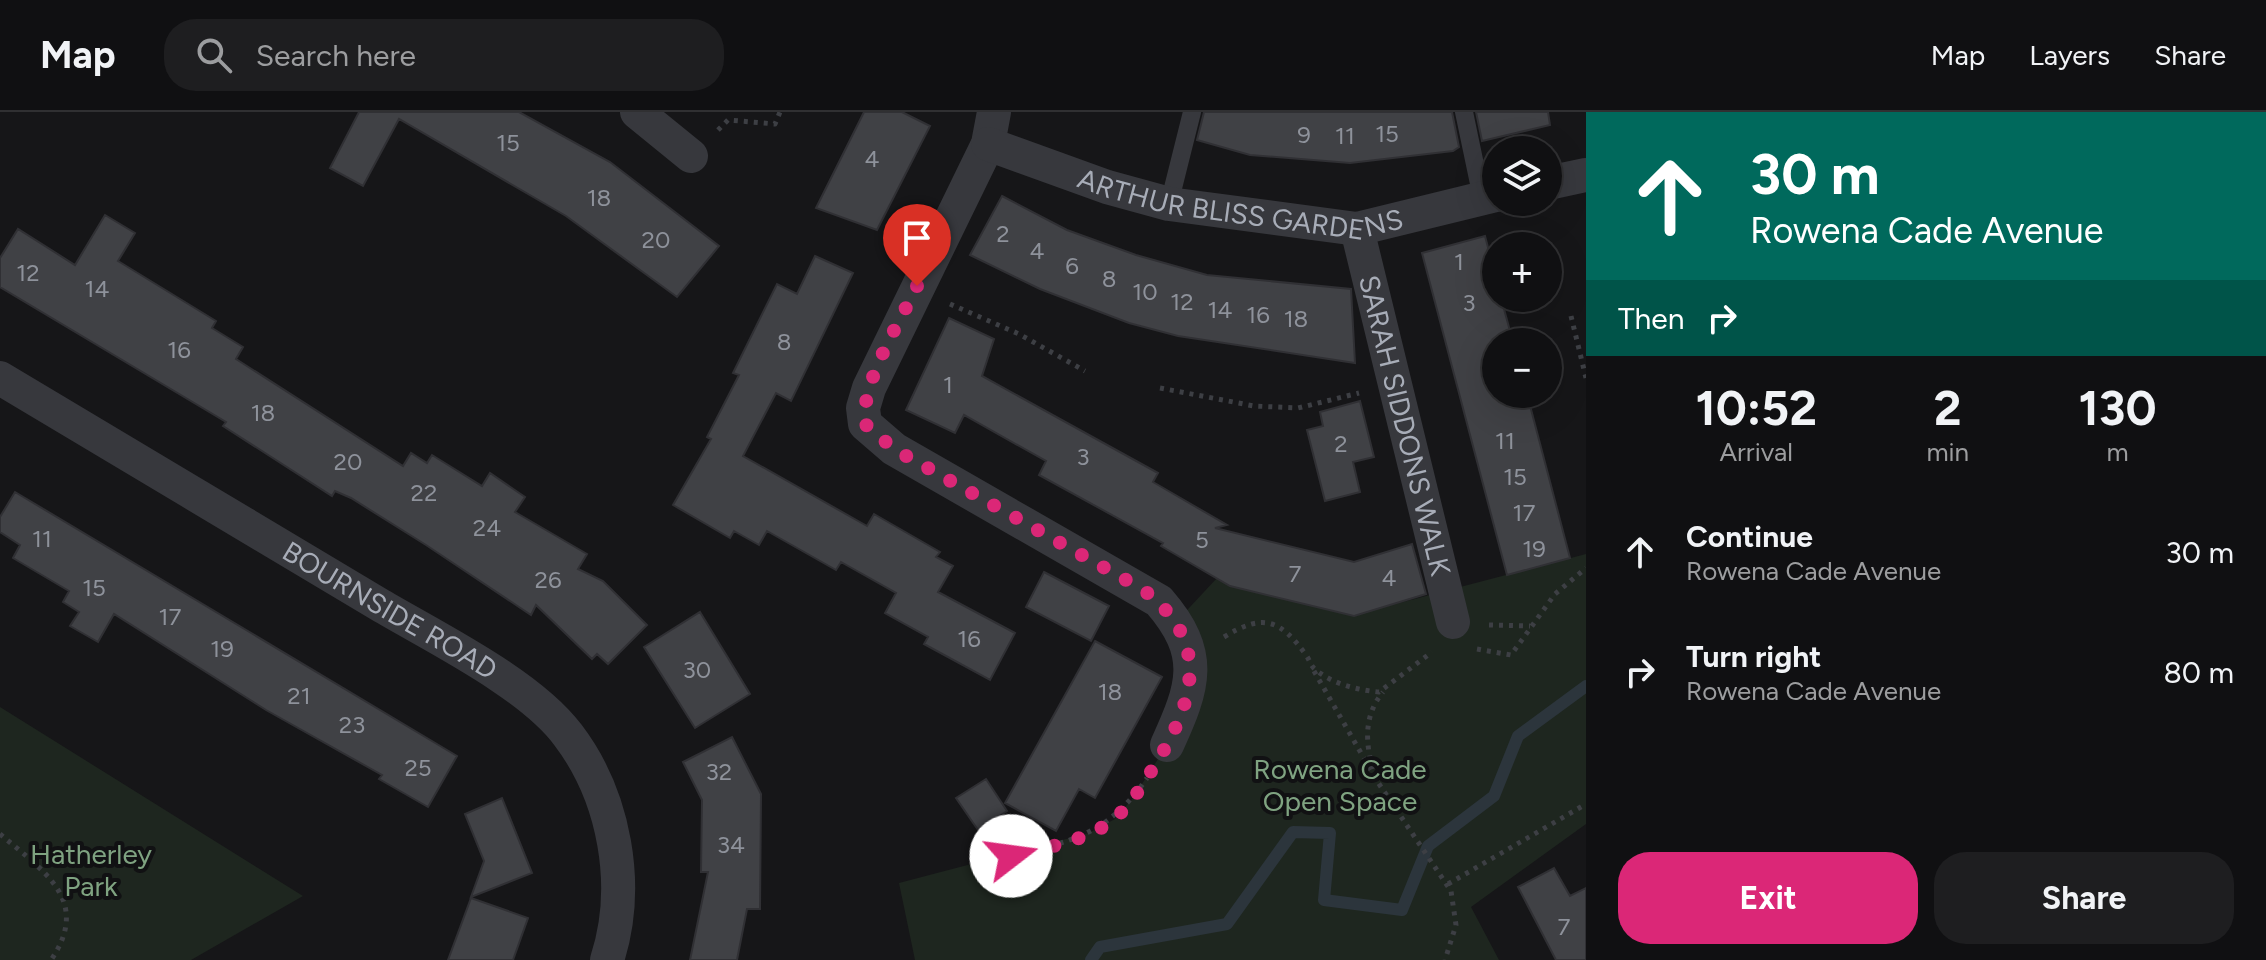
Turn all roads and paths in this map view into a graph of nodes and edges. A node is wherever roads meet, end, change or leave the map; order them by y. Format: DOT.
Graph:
graph roads {
  1 [pos="637,112"];
  2 [pos="780,112"];
  3 [pos="1192,112"];
  4 [pos="1464,112"];
  5 [pos="991,128"];
  6 [pos="691,156"];
  7 [pos="1482,173"];
  8 [pos="1586,175"];
  9 [pos="1562,180"];
  10 [pos="1482,199"];
  11 [pos="1169,204"];
  12 [pos="1357,229"];
  13 [pos="917,286"];
  14 [pos="1571,316"];
  15 [pos="1085,371"];
  16 [pos="0,378"];
  17 [pos="1586,378"];
  18 [pos="1394,382"];
  19 [pos="1160,388"];
  20 [pos="1586,568"];
  21 [pos="1455,639"];
  22 [pos="1188,653"];
  23 [pos="1428,654"];
  24 [pos="1511,655"];
  25 [pos="1432,663"];
  26 [pos="1509,666"];
  27 [pos="1312,667"];
  28 [pos="1385,690"];
  29 [pos="1167,745"];
  30 [pos="1377,781"];
  31 [pos="1586,804"];
  32 [pos="0,834"];
  33 [pos="1011,856"];
  34 [pos="1448,884"];
  35 [pos="51,960"];
  36 [pos="607,960"];
  37 [pos="1445,960"];
  1 -- 6 [label="street"];
  2 -- 6 [label="path"];
  3 -- 11 [label="lane"];
  4 -- 7 [label="lane"];
  5 -- 11 [label="street, ARTHUR BLISS GARDENS"];
  5 -- 13 [label="street"];
  8 -- 9 [label="street"];
  10 -- 12 [label="street, ARTHUR BLISS GARDENS"];
  11 -- 12 [label="street, ARTHUR BLISS GARDENS"];
  12 -- 18 [label="street, SARAH SIDDONS WALK"];
  13 -- 15 [label="path"];
  13 -- 22 [label="street"];
  14 -- 17 [label="path"];
  16 -- 36 [label="street, BOURNSIDE ROAD"];
  18 -- 19 [label="path"];
  18 -- 21 [label="street, SARAH SIDDONS WALK"];
  20 -- 24 [label="path"];
  21 -- 23 [label="path"];
  21 -- 24 [label="path"];
  22 -- 27 [label="path"];
  22 -- 29 [label="street"];
  23 -- 25 [label="path"];
  23 -- 28 [label="path"];
  24 -- 26 [label="path"];
  27 -- 28 [label="path"];
  27 -- 30 [label="path"];
  28 -- 30 [label="path"];
  29 -- 33 [label="path"];
  30 -- 34 [label="path"];
  31 -- 34 [label="path"];
  32 -- 35 [label="path"];
  34 -- 37 [label="path"];
}
